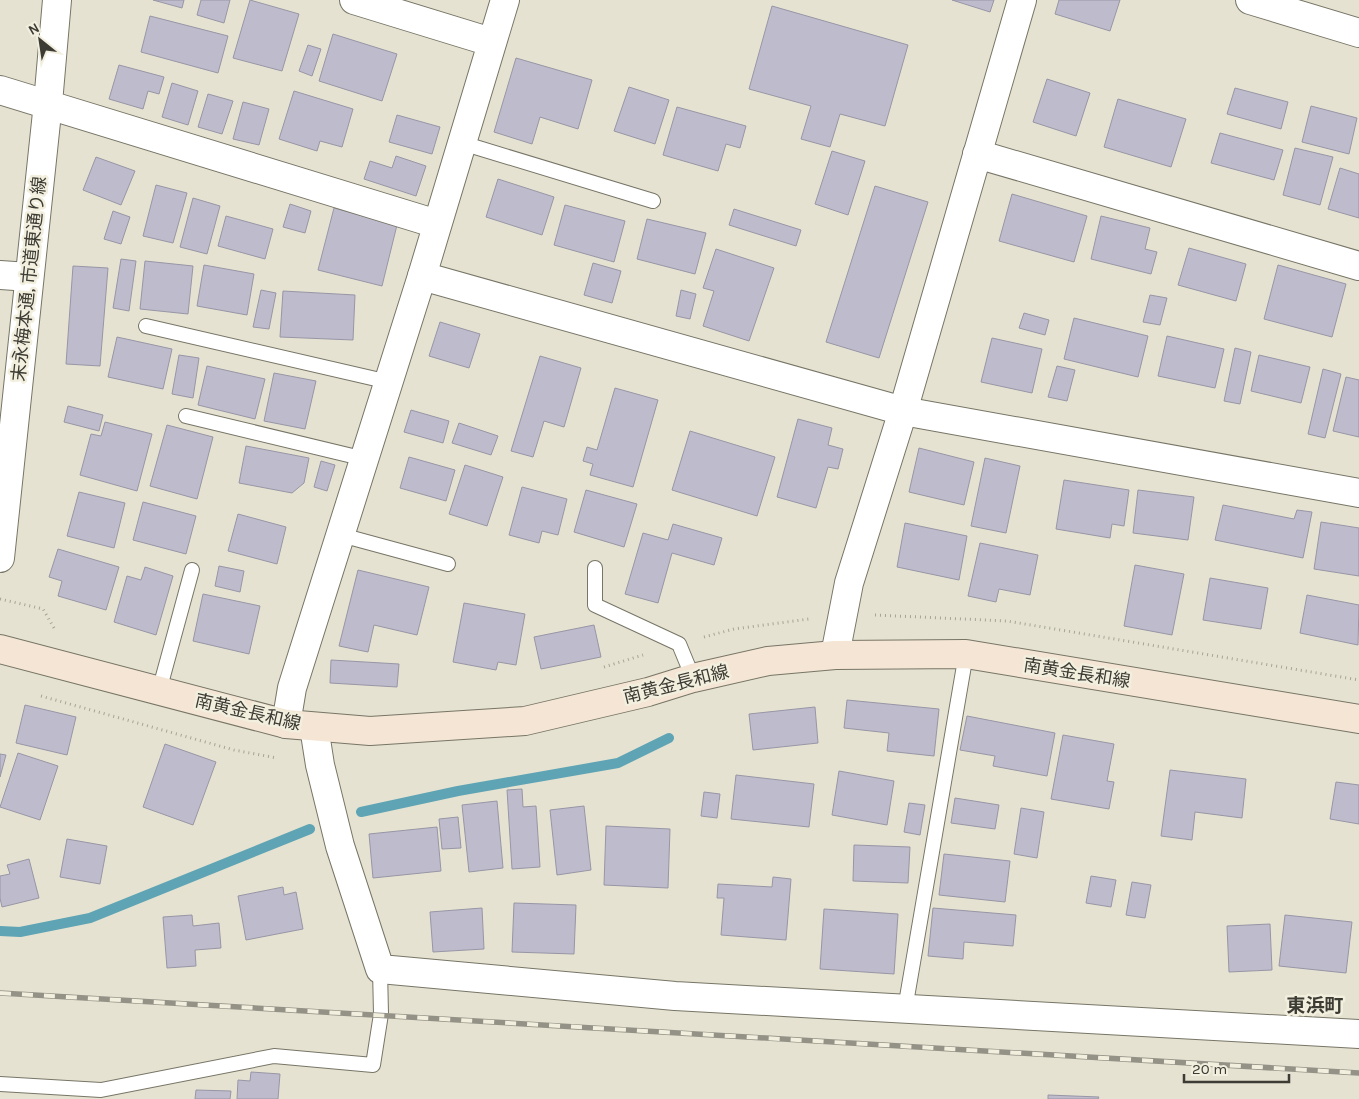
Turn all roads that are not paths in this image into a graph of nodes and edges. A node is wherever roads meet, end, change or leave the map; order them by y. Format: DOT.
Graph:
graph roads {
  1 [pos="57,0"];
  2 [pos="354,0"];
  3 [pos="505,0"];
  4 [pos="1022,0"];
  5 [pos="1250,0"];
  6 [pos="1359,33"];
  7 [pos="492,42"];
  8 [pos="0,90"];
  9 [pos="48,104"];
  10 [pos="462,143"];
  11 [pos="977,154"];
  12 [pos="653,201"];
  13 [pos="437,224"];
  14 [pos="1359,266"];
  15 [pos="0,275"];
  16 [pos="422,276"];
  17 [pos="29,277"];
  18 [pos="146,326"];
  19 [pos="389,382"];
  20 [pos="903,411"];
  21 [pos="186,416"];
  22 [pos="365,459"];
  23 [pos="1359,493"];
  24 [pos="340,535"];
  25 [pos="0,558"];
  26 [pos="448,564"];
  27 [pos="595,568"];
  28 [pos="192,570"];
  29 [pos="0,648"];
  30 [pos="966,654"];
  31 [pos="835,655"];
  32 [pos="693,678"];
  33 [pos="159,691"];
  34 [pos="1359,719"];
  35 [pos="286,724"];
  36 [pos="314,727"];
  37 [pos="380,969"];
  38 [pos="904,1009"];
  39 [pos="1359,1034"];
  40 [pos="0,1084"];
  1 -- 9 [label="street, 末永梅本通, 市道東通り線"];
  2 -- 7 [label="street"];
  3 -- 7 [label="street"];
  4 -- 11 [label="street"];
  5 -- 6 [label="street"];
  7 -- 10 [label="street"];
  8 -- 9 [label="street"];
  9 -- 13 [label="street"];
  9 -- 17 [label="street, 末永梅本通, 市道東通り線"];
  10 -- 12 [label="lane"];
  10 -- 13 [label="street"];
  11 -- 14 [label="street"];
  11 -- 20 [label="street"];
  13 -- 16 [label="street"];
  15 -- 17 [label="street"];
  16 -- 19 [label="street"];
  16 -- 20 [label="street"];
  17 -- 25 [label="street, 末永梅本通, 市道東通り線"];
  18 -- 19 [label="lane"];
  19 -- 22 [label="street"];
  20 -- 23 [label="street"];
  20 -- 31 [label="street"];
  21 -- 22 [label="lane"];
  22 -- 24 [label="street"];
  24 -- 26 [label="lane"];
  24 -- 35 [label="street"];
  27 -- 32 [label="lane"];
  28 -- 33 [label="lane"];
  29 -- 33 [label="main road, 南黄金長和線"];
  30 -- 31 [label="main road, 南黄金長和線"];
  30 -- 34 [label="main road, 南黄金長和線"];
  30 -- 38 [label="lane"];
  31 -- 32 [label="main road, 南黄金長和線"];
  32 -- 36 [label="main road, 南黄金長和線"];
  33 -- 35 [label="main road, 南黄金長和線"];
  35 -- 36 [label="main road, 南黄金長和線"];
  36 -- 37 [label="street"];
  37 -- 38 [label="street"];
  37 -- 40 [label="lane"];
  38 -- 39 [label="street"];
}
